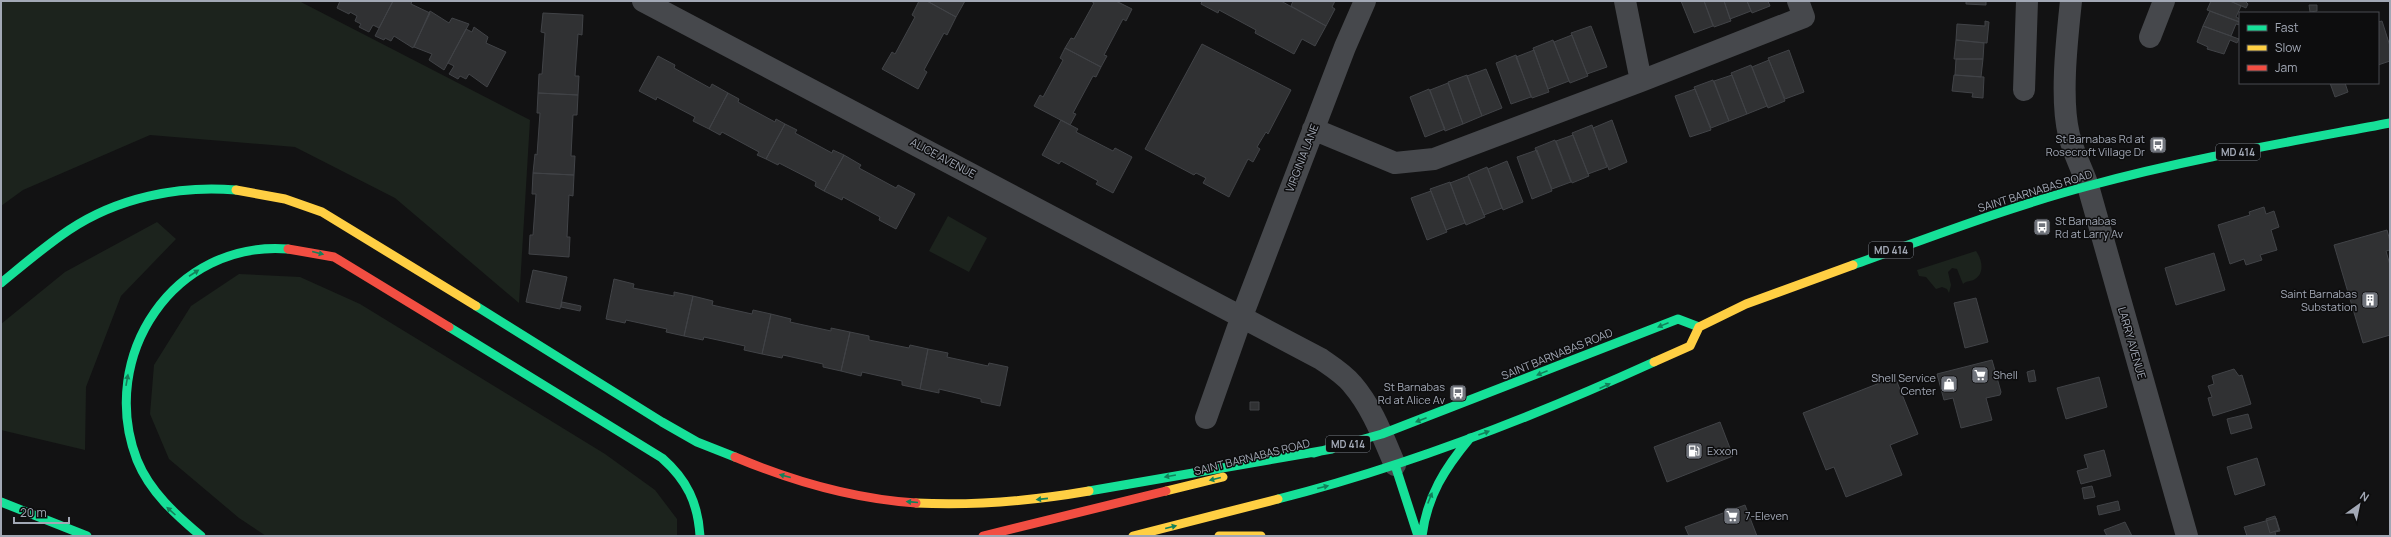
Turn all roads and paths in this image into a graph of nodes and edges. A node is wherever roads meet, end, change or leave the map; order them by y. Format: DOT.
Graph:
graph roads {
  1 [pos="643,1"];
  2 [pos="1366,1"];
  3 [pos="1625,1"];
  4 [pos="1798,1"];
  5 [pos="2027,1"];
  6 [pos="2071,1"];
  7 [pos="2164,1"];
  8 [pos="2150,37"];
  9 [pos="1641,81"];
  10 [pos="2024,90"];
  11 [pos="2390,123"];
  12 [pos="1313,129"];
  13 [pos="2088,186"];
  14 [pos="1,284"];
  15 [pos="1242,316"];
  16 [pos="1699,327"];
  17 [pos="1206,418"];
  18 [pos="1382,434"];
  19 [pos="1470,438"];
  20 [pos="1332,449"];
  21 [pos="1394,465"];
  22 [pos="1,502"];
  23 [pos="87,536"];
  24 [pos="201,536"];
  25 [pos="700,536"];
  26 [pos="983,536"];
  27 [pos="1133,536"];
  28 [pos="1219,536"];
  29 [pos="1261,536"];
  30 [pos="1418,536"];
  31 [pos="1422,536"];
  32 [pos="2187,536"];
  1 -- 15 [label="street, ALICE AVENUE"];
  2 -- 12 [label="street, VIRGINIA LANE"];
  3 -- 9 [label="street"];
  4 -- 9 [label="street"];
  5 -- 10 [label="street"];
  6 -- 13 [label="street, LARRY AVENUE"];
  7 -- 8 [label="street"];
  9 -- 12 [label="street"];
  11 -- 13 [label="main road, SAINT BARNABAS ROAD / MD 414"];
  12 -- 15 [label="street, VIRGINIA LANE"];
  13 -- 16 [label="main road, SAINT BARNABAS ROAD / MD 414"];
  13 -- 32 [label="street, LARRY AVENUE"];
  20 -- 14 [label="main road, one-way"];
  15 -- 17 [label="street, VIRGINIA LANE"];
  15 -- 18 [label="street"];
  16 -- 18 [label="main road, SAINT BARNABAS ROAD / MD 414, one-way"];
  19 -- 16 [label="main road, one-way"];
  18 -- 20 [label="main road, SAINT BARNABAS ROAD / MD 414"];
  18 -- 21 [label="street"];
  19 -- 21 [label="main road"];
  31 -- 19 [label="main road, one-way"];
  20 -- 26 [label="main road, SAINT BARNABAS ROAD / MD 414, one-way"];
  27 -- 21 [label="main road, one-way"];
  21 -- 30 [label="main road"];
  22 -- 23 [label="main road"];
  24 -- 25 [label="main road, one-way"];
  28 -- 29 [label="main road"];
}
